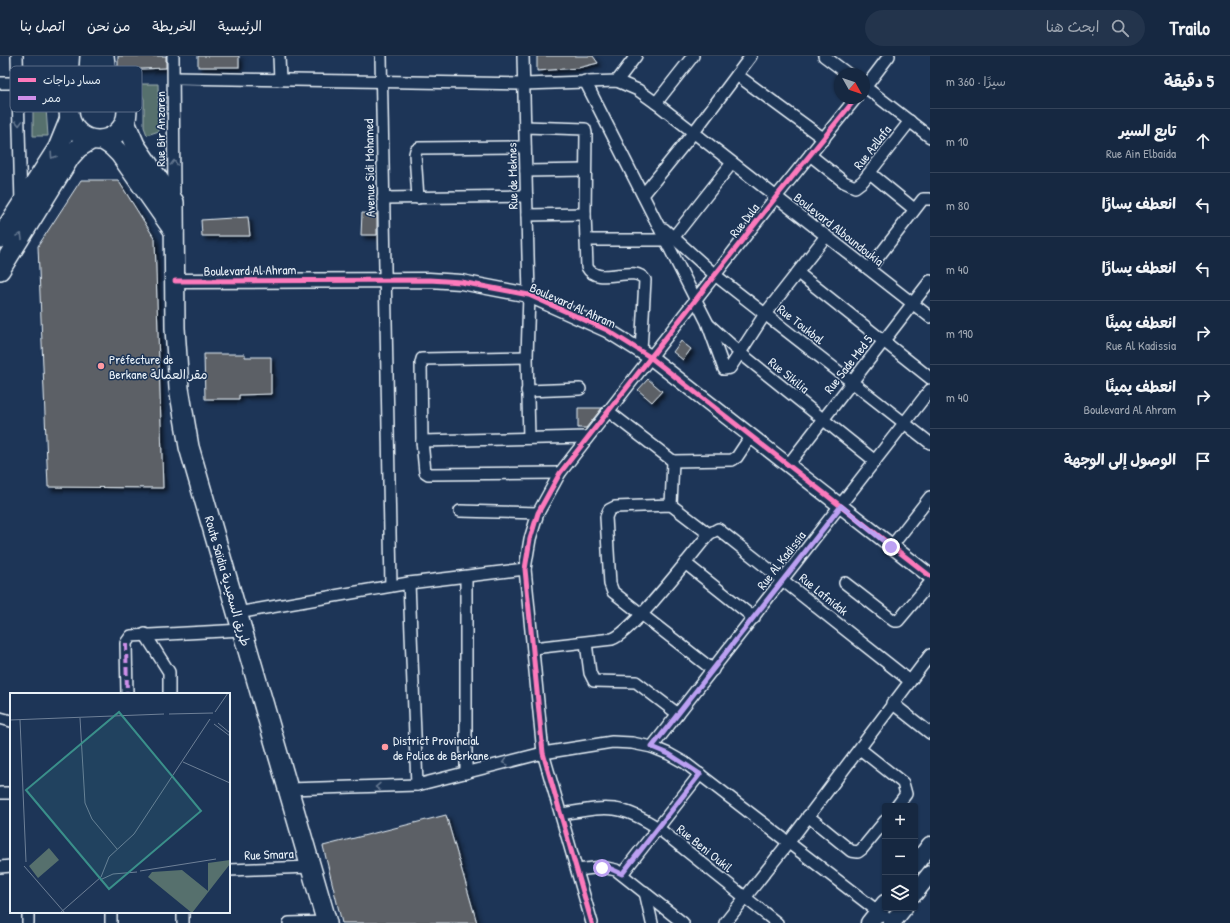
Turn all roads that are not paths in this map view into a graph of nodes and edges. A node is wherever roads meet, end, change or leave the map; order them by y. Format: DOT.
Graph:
graph roads {
  1 [pos="17,56"];
  2 [pos="90,56"];
  3 [pos="104,56"];
  4 [pos="173,56"];
  5 [pos="279,56"];
  6 [pos="381,56"];
  7 [pos="523,56"];
  8 [pos="636,56"];
  9 [pos="694,56"];
  10 [pos="751,56"];
  11 [pos="824,56"];
  12 [pos="889,56"];
  13 [pos="17,66"];
  14 [pos="89,66"];
  15 [pos="105,66"];
  16 [pos="840,68"];
  17 [pos="737,75"];
  18 [pos="174,78"];
  19 [pos="280,80"];
  20 [pos="870,80"];
  21 [pos="381,81"];
  22 [pos="585,81"];
  23 [pos="617,81"];
  24 [pos="524,84"];
  25 [pos="870,91"];
  26 [pos="656,103"];
  27 [pos="851,104"];
  28 [pos="19,112"];
  29 [pos="68,112"];
  30 [pos="126,112"];
  31 [pos="70,121"];
  32 [pos="910,121"];
  33 [pos="125,122"];
  34 [pos="525,127"];
  35 [pos="694,132"];
  36 [pos="930,137"];
  37 [pos="824,139"];
  38 [pos="97,140"];
  39 [pos="526,147"];
  40 [pos="810,155"];
  41 [pos="732,163"];
  42 [pos="585,170"];
  43 [pos="526,171"];
  44 [pos="870,173"];
  45 [pos="643,195"];
  46 [pos="527,196"];
  47 [pos="776,197"];
  48 [pos="383,198"];
  49 [pos="418,198"];
  50 [pos="930,200"];
  51 [pos="174,202"];
  52 [pos="21,204"];
  53 [pos="914,210"];
  54 [pos="585,214"];
  55 [pos="527,215"];
  56 [pos="174,231"];
  57 [pos="826,236"];
  58 [pos="0,238"];
  59 [pos="670,239"];
  60 [pos="586,240"];
  61 [pos="869,269"];
  62 [pos="0,270"];
  63 [pos="798,273"];
  64 [pos="715,275"];
  65 [pos="385,279"];
  66 [pos="175,281"];
  67 [pos="930,281"];
  68 [pos="529,295"];
  69 [pos="695,301"];
  70 [pos="913,303"];
  71 [pos="765,314"];
  72 [pos="930,317"];
  73 [pos="707,322"];
  74 [pos="883,342"];
  75 [pos="739,352"];
  76 [pos="646,354"];
  77 [pos="527,357"];
  78 [pos="930,378"];
  79 [pos="852,382"];
  80 [pos="580,389"];
  81 [pos="930,390"];
  82 [pos="527,391"];
  83 [pos="608,411"];
  84 [pos="822,420"];
  85 [pos="904,423"];
  86 [pos="587,436"];
  87 [pos="751,436"];
  88 [pos="529,438"];
  89 [pos="422,441"];
  90 [pos="930,443"];
  91 [pos="673,461"];
  92 [pos="875,461"];
  93 [pos="788,465"];
  94 [pos="560,473"];
  95 [pos="930,497"];
  96 [pos="671,505"];
  97 [pos="841,506"];
  98 [pos="460,511"];
  99 [pos="538,513"];
  100 [pos="709,534"];
  101 [pos="891,547"];
  102 [pos="685,563"];
  103 [pos="525,570"];
  104 [pos="930,576"];
  105 [pos="466,577"];
  106 [pos="783,580"];
  107 [pos="409,582"];
  108 [pos="930,582"];
  109 [pos="845,583"];
  110 [pos="391,586"];
  111 [pos="641,614"];
  112 [pos="754,618"];
  113 [pos="240,622"];
  114 [pos="145,634"];
  115 [pos="586,642"];
  116 [pos="533,648"];
  117 [pos="930,657"];
  118 [pos="713,670"];
  119 [pos="910,681"];
  120 [pos="126,693"];
  121 [pos="169,693"];
  122 [pos="892,704"];
  123 [pos="678,714"];
  124 [pos="0,718"];
  125 [pos="10,721"];
  126 [pos="930,733"];
  127 [pos="652,747"];
  128 [pos="860,749"];
  129 [pos="543,752"];
  130 [pos="466,773"];
  131 [pos="700,774"];
  132 [pos="417,785"];
  133 [pos="288,789"];
  134 [pos="899,803"];
  135 [pos="561,814"];
  136 [pos="808,816"];
  137 [pos="882,825"];
  138 [pos="658,828"];
  139 [pos="789,842"];
  140 [pos="930,846"];
  141 [pos="918,861"];
  142 [pos="10,866"];
  143 [pos="0,867"];
  144 [pos="311,867"];
  145 [pos="230,870"];
  146 [pos="577,870"];
  147 [pos="622,874"];
  148 [pos="930,874"];
  149 [pos="918,889"];
  150 [pos="645,892"];
  151 [pos="745,898"];
  152 [pos="902,911"];
  153 [pos="878,912"];
  154 [pos="327,922"];
  155 [pos="289,923"];
  156 [pos="592,923"];
  157 [pos="652,923"];
  158 [pos="683,923"];
  159 [pos="725,923"];
  160 [pos="777,923"];
  161 [pos="892,923"];
  1 -- 13 [label="street"];
  2 -- 14 [label="highway"];
  3 -- 15 [label="highway"];
  4 -- 18 [label="street, Rue Bir Anzaren"];
  5 -- 19 [label="street"];
  6 -- 21 [label="street, Avenue Sidi Mohamed"];
  7 -- 24 [label="street, Rue de Meknes"];
  8 -- 23 [label="street"];
  9 -- 26 [label="street"];
  10 -- 17 [label="street"];
  11 -- 16 [label="street"];
  12 -- 20 [label="street"];
  17 -- 35 [label="street"];
  17 -- 37 [label="street"];
  18 -- 19 [label="street"];
  51 -- 18 [label="street, Rue Bir Anzaren, one-way"];
  19 -- 21 [label="street"];
  21 -- 24 [label="street"];
  21 -- 48 [label="street, Avenue Sidi Mohamed"];
  22 -- 23 [label="street"];
  22 -- 24 [label="street"];
  22 -- 45 [label="street"];
  23 -- 26 [label="street, Boulevard Alboundoukia"];
  24 -- 34 [label="street, Rue de Meknes"];
  25 -- 32 [label="street"];
  26 -- 35 [label="street, Boulevard Alboundoukia"];
  27 -- 37 [label="street, Rue Dula"];
  28 -- 52 [label="street, one-way"];
  29 -- 31 [label="highway"];
  30 -- 33 [label="highway"];
  31 -- 38 [label="highway"];
  31 -- 52 [label="highway, one-way"];
  32 -- 36 [label="street"];
  32 -- 44 [label="street, Rue Azllafa"];
  33 -- 38 [label="highway"];
  33 -- 51 [label="highway"];
  34 -- 39 [label="street, Rue de Meknes"];
  34 -- 42 [label="street"];
  35 -- 41 [label="street, Boulevard Alboundoukia"];
  35 -- 45 [label="street"];
  37 -- 40 [label="street, Rue Dula"];
  38 -- 56 [label="highway"];
  62 -- 38 [label="highway, one-way"];
  39 -- 43 [label="street, Rue de Meknes"];
  39 -- 49 [label="street"];
  40 -- 44 [label="street, Rue Azllafa"];
  40 -- 47 [label="street, Rue Dula"];
  41 -- 47 [label="street, Boulevard Alboundoukia"];
  41 -- 59 [label="street"];
  42 -- 43 [label="street"];
  42 -- 54 [label="street"];
  43 -- 46 [label="street, Rue de Meknes"];
  44 -- 53 [label="street"];
  45 -- 59 [label="street"];
  46 -- 49 [label="street"];
  46 -- 55 [label="street, Rue de Meknes"];
  47 -- 57 [label="street, Boulevard Alboundoukia"];
  47 -- 64 [label="street, Rue Dula"];
  48 -- 49 [label="street"];
  48 -- 65 [label="street, Avenue Sidi Mohamed"];
  50 -- 53 [label="street"];
  51 -- 56 [label="highway, Route Saïdia طريق السعيدية"];
  52 -- 58 [label="highway"];
  53 -- 61 [label="street"];
  54 -- 55 [label="street"];
  54 -- 60 [label="street"];
  55 -- 68 [label="street, Rue de Meknes"];
  56 -- 66 [label="highway, Route Saïdia طريق السعيدية"];
  57 -- 61 [label="street, Boulevard Alboundoukia"];
  57 -- 63 [label="street"];
  59 -- 60 [label="street"];
  59 -- 64 [label="street, Rue Toukbal"];
  59 -- 69 [label="street"];
  60 -- 76 [label="street"];
  61 -- 70 [label="street, Boulevard Alboundoukia"];
  63 -- 71 [label="street"];
  63 -- 74 [label="street"];
  64 -- 69 [label="street, Rue Dula"];
  64 -- 71 [label="street, Rue Toukbal"];
  65 -- 66 [label="street, Boulevard Al Ahram"];
  65 -- 68 [label="street, Boulevard Al Ahram"];
  65 -- 110 [label="street, Avenue Sidi Mohamed"];
  66 -- 113 [label="highway, Route Saïdia طريق السعيدية"];
  67 -- 70 [label="street, Rue Sade Med 5"];
  68 -- 76 [label="street, Boulevard Al Ahram"];
  68 -- 77 [label="street, Rue de Meknes"];
  69 -- 73 [label="street"];
  69 -- 76 [label="street, Rue Dula"];
  70 -- 72 [label="street, Boulevard Alboundoukia"];
  70 -- 74 [label="street, Rue Sade Med 5"];
  71 -- 75 [label="street"];
  71 -- 79 [label="street, Rue Toukbal"];
  73 -- 75 [label="street, Rue Sikilia"];
  73 -- 75 [label="street"];
  74 -- 78 [label="street"];
  74 -- 79 [label="street, Rue Sade Med 5"];
  75 -- 84 [label="street, Rue Sikilia"];
  76 -- 83 [label="street, Rue Dula"];
  76 -- 87 [label="street, Boulevard Al Ahram"];
  77 -- 82 [label="street, Rue de Meknes"];
  77 -- 89 [label="street"];
  79 -- 84 [label="street, Rue Sade Med 5"];
  79 -- 85 [label="street, Rue Toukbal"];
  80 -- 82 [label="street"];
  81 -- 85 [label="street, Rue Al Kadissia"];
  82 -- 88 [label="street, Rue de Meknes"];
  83 -- 86 [label="street, Rue Dula"];
  83 -- 91 [label="street"];
  84 -- 92 [label="street, Rue Sikilia"];
  84 -- 93 [label="street, Rue Sade Med 5"];
  85 -- 90 [label="street, Rue Toukbal"];
  85 -- 92 [label="street, Rue Al Kadissia"];
  86 -- 88 [label="street"];
  86 -- 94 [label="street, Rue Dula"];
  87 -- 91 [label="street"];
  87 -- 93 [label="street, Boulevard Al Ahram"];
  88 -- 89 [label="street"];
  89 -- 94 [label="street"];
  91 -- 96 [label="street"];
  92 -- 97 [label="street, Rue Al Kadissia"];
  93 -- 97 [label="street, Boulevard Al Ahram"];
  94 -- 99 [label="street, Rue Dula"];
  95 -- 101 [label="street"];
  96 -- 100 [label="street"];
  96 -- 111 [label="street"];
  97 -- 101 [label="street, Boulevard Al Ahram"];
  97 -- 106 [label="street, Rue Al Kadissia"];
  98 -- 99 [label="street"];
  99 -- 103 [label="street, Rue Dula"];
  100 -- 102 [label="street"];
  100 -- 106 [label="street, Rue Lafnidak"];
  101 -- 104 [label="street, Boulevard Al Ahram"];
  102 -- 111 [label="street"];
  102 -- 112 [label="street"];
  103 -- 105 [label="street"];
  103 -- 116 [label="street, Rue Dula"];
  105 -- 107 [label="street"];
  105 -- 130 [label="street"];
  106 -- 112 [label="street, Rue Al Kadissia"];
  106 -- 119 [label="street, Rue Lafnidak"];
  107 -- 110 [label="street"];
  107 -- 132 [label="street"];
  108 -- 109 [label="street"];
  110 -- 113 [label="street"];
  111 -- 115 [label="street"];
  111 -- 118 [label="street"];
  112 -- 118 [label="street, Rue Al Kadissia"];
  113 -- 114 [label="street"];
  113 -- 133 [label="highway, Route Saïdia طريق السعيدية"];
  114 -- 120 [label="street"];
  114 -- 121 [label="street"];
  115 -- 116 [label="street"];
  115 -- 123 [label="street"];
  116 -- 129 [label="street, Rue Dula"];
  117 -- 119 [label="street"];
  118 -- 123 [label="street, Rue Al Kadissia"];
  119 -- 122 [label="street"];
  122 -- 126 [label="street"];
  122 -- 128 [label="street"];
  123 -- 127 [label="street, Rue Al Kadissia"];
  124 -- 125 [label="street"];
  127 -- 129 [label="street"];
  127 -- 131 [label="street"];
  128 -- 134 [label="street"];
  128 -- 136 [label="street"];
  129 -- 130 [label="street, one-way"];
  129 -- 135 [label="street, Rue Dula"];
  130 -- 132 [label="street"];
  131 -- 138 [label="street"];
  131 -- 139 [label="street"];
  132 -- 133 [label="street, one-way"];
  133 -- 144 [label="highway, Route Saïdia طريق السعيدية"];
  135 -- 138 [label="street, Rue Beni Oukil"];
  135 -- 146 [label="street, Rue Dula"];
  136 -- 137 [label="street"];
  136 -- 139 [label="street"];
  138 -- 147 [label="street"];
  138 -- 151 [label="street, Rue Beni Oukil"];
  139 -- 151 [label="street"];
  139 -- 153 [label="street"];
  140 -- 141 [label="main road"];
  142 -- 143 [label="street"];
  144 -- 145 [label="street, Rue Smara"];
  144 -- 154 [label="highway, Route Saïdia طريق السعيدية"];
  146 -- 147 [label="street"];
  146 -- 156 [label="street, Rue Dula"];
  147 -- 150 [label="street"];
  148 -- 149 [label="main road"];
  150 -- 157 [label="street"];
  150 -- 158 [label="street"];
  151 -- 159 [label="street"];
  151 -- 160 [label="street, Rue Beni Oukil"];
  152 -- 161 [label="main road"];
  153 -- 161 [label="street"];
  154 -- 155 [label="street"];
}
